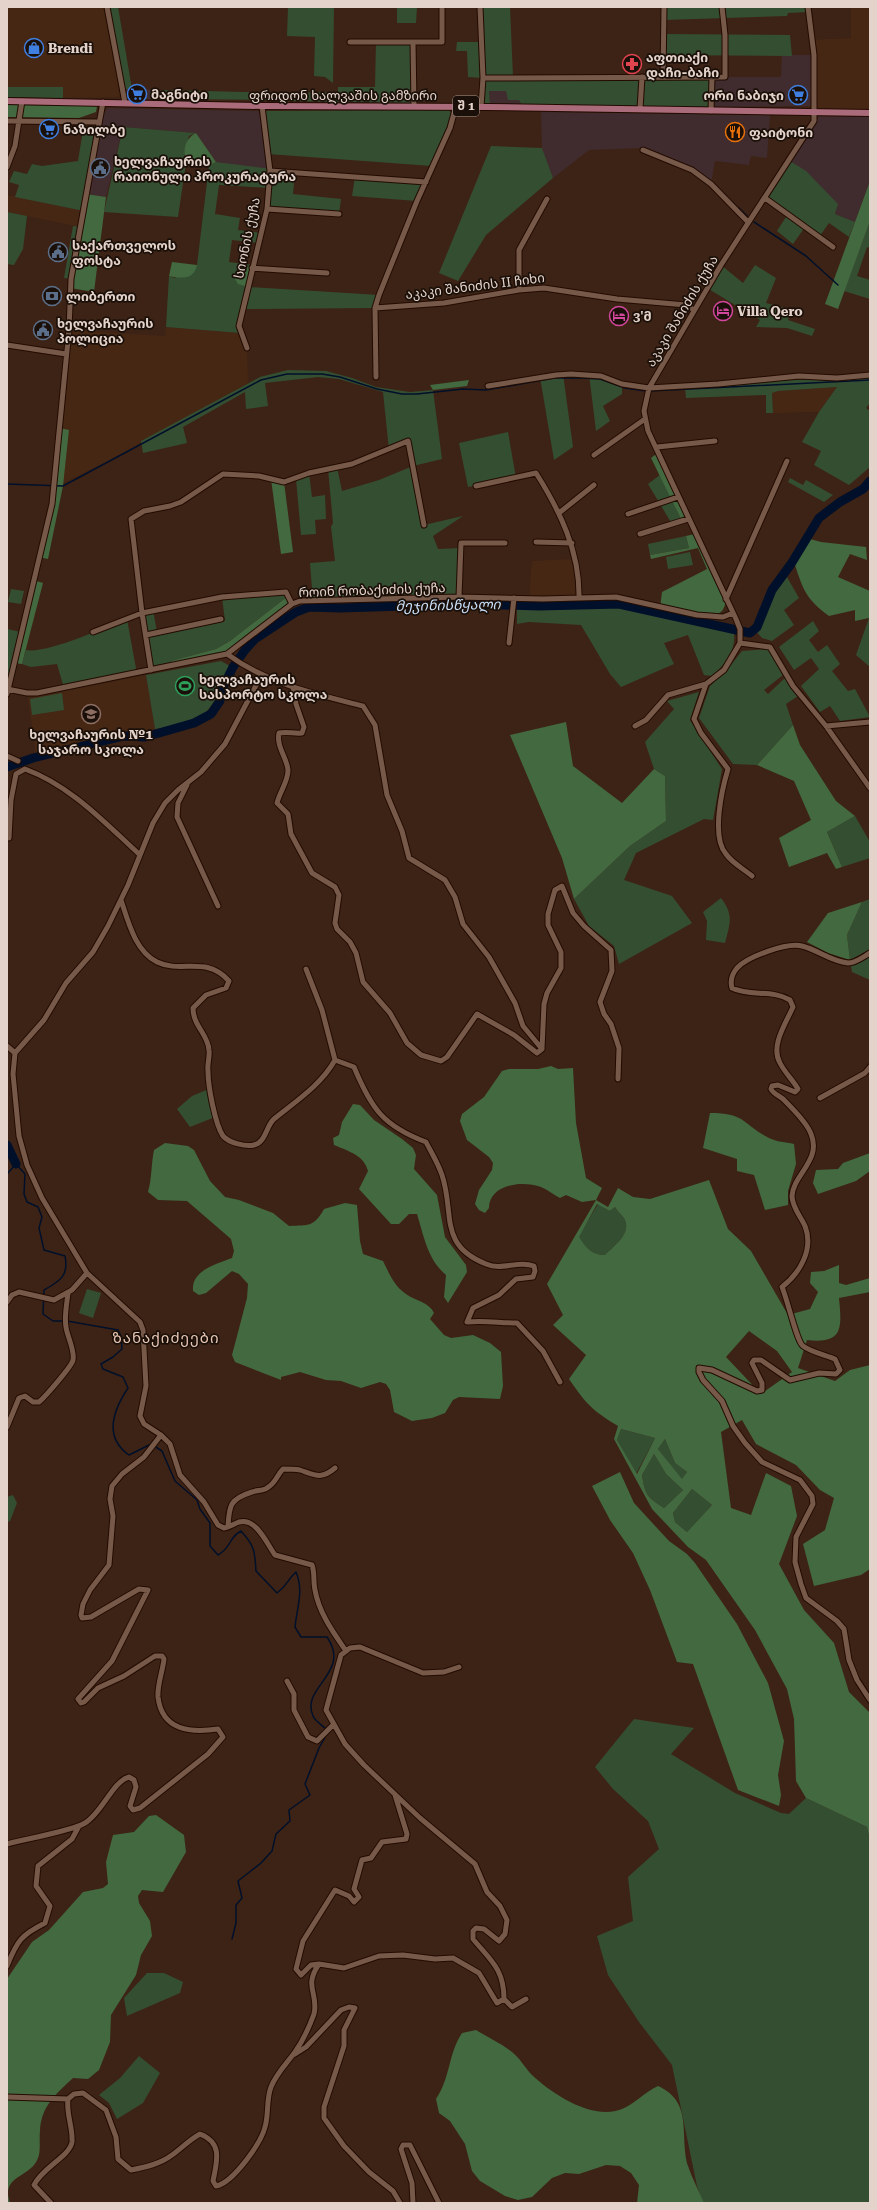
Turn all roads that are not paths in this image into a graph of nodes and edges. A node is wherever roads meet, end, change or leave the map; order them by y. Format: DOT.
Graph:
graph roads {
  1 [pos="107,7"];
  2 [pos="442,7"];
  3 [pos="480,7"];
  4 [pos="664,7"];
  5 [pos="722,7"];
  6 [pos="808,7"];
  7 [pos="350,42"];
  8 [pos="413,42"];
  9 [pos="642,77"];
  10 [pos="663,77"];
  11 [pos="712,77"];
  12 [pos="483,78"];
  13 [pos="7,101"];
  14 [pos="22,101"];
  15 [pos="103,102"];
  16 [pos="125,103"];
  17 [pos="262,106"];
  18 [pos="414,106"];
  19 [pos="456,106"];
  20 [pos="481,107"];
  21 [pos="640,110"];
  22 [pos="711,111"];
  23 [pos="815,113"];
  24 [pos="870,113"];
  25 [pos="7,121"];
  26 [pos="20,121"];
  27 [pos="98,122"];
  28 [pos="643,150"];
  29 [pos="7,167"];
  30 [pos="270,170"];
  31 [pos="426,182"];
  32 [pos="765,198"];
  33 [pos="547,199"];
  34 [pos="267,209"];
  35 [pos="339,214"];
  36 [pos="748,222"];
  37 [pos="833,247"];
  38 [pos="252,268"];
  39 [pos="327,273"];
  40 [pos="519,290"];
  41 [pos="376,308"];
  42 [pos="694,310"];
  43 [pos="7,345"];
  44 [pos="247,348"];
  45 [pos="66,354"];
  46 [pos="870,375"];
  47 [pos="376,377"];
  48 [pos="488,386"];
  49 [pos="649,388"];
  50 [pos="645,419"];
  51 [pos="715,441"];
  52 [pos="657,446"];
  53 [pos="594,455"];
  54 [pos="787,461"];
  55 [pos="594,485"];
  56 [pos="476,486"];
  57 [pos="678,497"];
  58 [pos="559,513"];
  59 [pos="628,514"];
  60 [pos="688,519"];
  61 [pos="424,525"];
  62 [pos="640,534"];
  63 [pos="536,542"];
  64 [pos="505,543"];
  65 [pos="572,543"];
  66 [pos="458,597"];
  67 [pos="580,598"];
  68 [pos="726,599"];
  69 [pos="514,600"];
  70 [pos="292,604"];
  71 [pos="142,613"];
  72 [pos="733,613"];
  73 [pos="221,618"];
  74 [pos="93,632"];
  75 [pos="146,635"];
  76 [pos="740,642"];
  77 [pos="509,643"];
  78 [pos="227,654"];
  79 [pos="151,670"];
  80 [pos="261,676"];
  81 [pos="706,684"];
  82 [pos="293,687"];
  83 [pos="7,690"];
  84 [pos="870,722"];
  85 [pos="635,726"];
  86 [pos="826,726"];
  87 [pos="7,756"];
  88 [pos="18,762"];
  89 [pos="187,784"];
  90 [pos="870,788"];
  91 [pos="9,838"];
  92 [pos="140,855"];
  93 [pos="752,876"];
  94 [pos="121,900"];
  95 [pos="218,906"];
  96 [pos="870,953"];
  97 [pos="306,969"];
  98 [pos="7,1046"];
  99 [pos="542,1049"];
  100 [pos="15,1053"];
  101 [pos="335,1060"];
  102 [pos="870,1066"];
  103 [pos="618,1079"];
  104 [pos="820,1098"];
  105 [pos="87,1273"];
  106 [pos="68,1293"];
  107 [pos="7,1302"];
  108 [pos="560,1382"];
  109 [pos="7,1427"];
  110 [pos="161,1435"];
  111 [pos="335,1468"];
  112 [pos="228,1527"];
  113 [pos="346,1651"];
  114 [pos="460,1667"];
  115 [pos="288,1681"];
  116 [pos="870,1700"];
  117 [pos="334,1724"];
  118 [pos="395,1794"];
  119 [pos="78,1826"];
  120 [pos="7,1844"];
  121 [pos="319,1964"];
  122 [pos="7,1966"];
  123 [pos="504,1999"];
  124 [pos="526,1999"];
  125 [pos="292,2056"];
  126 [pos="7,2097"];
  127 [pos="68,2099"];
  128 [pos="50,2203"];
  129 [pos="400,2203"];
  130 [pos="413,2203"];
  131 [pos="439,2203"];
  1 -- 16 [label="street"];
  2 -- 8 [label="street"];
  3 -- 12 [label="street"];
  4 -- 10 [label="street"];
  5 -- 11 [label="street"];
  6 -- 23 [label="street, აკაკი შანიძის ქუჩა"];
  7 -- 8 [label="street"];
  8 -- 18 [label="street"];
  9 -- 10 [label="street"];
  9 -- 12 [label="street"];
  9 -- 21 [label="street"];
  10 -- 11 [label="street"];
  11 -- 22 [label="street"];
  12 -- 20 [label="street"];
  13 -- 14 [label="main road, ფრიდონ ხალვაშის გამზირი / შ 1"];
  14 -- 15 [label="main road, ფრიდონ ხალვაშის გამზირი / შ 1"];
  14 -- 26 [label="street"];
  15 -- 16 [label="main road, ფრიდონ ხალვაშის გამზირი / შ 1"];
  15 -- 27 [label="street"];
  16 -- 17 [label="main road, ფრიდონ ხალვაშის გამზირი / შ 1"];
  17 -- 18 [label="main road, ფრიდონ ხალვაშის გამზირი / შ 1"];
  17 -- 30 [label="street, სიონის ქუჩა"];
  18 -- 19 [label="main road, ფრიდონ ხალვაშის გამზირი / შ 1"];
  19 -- 20 [label="main road, ფრიდონ ხალვაშის გამზირი / შ 1"];
  19 -- 31 [label="street"];
  20 -- 21 [label="main road, ფრიდონ ხალვაშის გამზირი / შ 1"];
  21 -- 22 [label="main road, ფრიდონ ხალვაშის გამზირი / შ 1"];
  22 -- 23 [label="main road, ფრიდონ ხალვაშის გამზირი / შ 1"];
  23 -- 24 [label="main road, ფრიდონ ხალვაშის გამზირი / შ 1"];
  23 -- 32 [label="street, აკაკი შანიძის ქუჩა"];
  25 -- 26 [label="street"];
  26 -- 27 [label="street"];
  26 -- 29 [label="street"];
  27 -- 45 [label="street"];
  28 -- 36 [label="street"];
  30 -- 31 [label="street"];
  30 -- 34 [label="street, სიონის ქუჩა"];
  31 -- 41 [label="street"];
  32 -- 36 [label="street, აკაკი შანიძის ქუჩა"];
  32 -- 37 [label="street"];
  33 -- 40 [label="street"];
  34 -- 35 [label="street"];
  34 -- 38 [label="street, სიონის ქუჩა"];
  36 -- 42 [label="street, აკაკი შანიძის ქუჩა"];
  38 -- 39 [label="street"];
  38 -- 44 [label="street, სიონის ქუჩა"];
  40 -- 41 [label="street, აკაკი შანიძის II ჩიხი"];
  40 -- 42 [label="street, აკაკი შანიძის II ჩიხი"];
  41 -- 47 [label="street"];
  42 -- 49 [label="street, აკაკი შანიძის ქუჩა"];
  43 -- 45 [label="street"];
  45 -- 83 [label="street"];
  46 -- 49 [label="street"];
  48 -- 49 [label="street"];
  49 -- 50 [label="street, აკაკი შანიძის ქუჩა"];
  50 -- 52 [label="street, აკაკი შანიძის ქუჩა"];
  50 -- 53 [label="street"];
  51 -- 52 [label="street"];
  52 -- 57 [label="street, აკაკი შანიძის ქუჩა"];
  54 -- 68 [label="street"];
  55 -- 58 [label="street"];
  56 -- 58 [label="street"];
  57 -- 59 [label="street"];
  57 -- 60 [label="street, აკაკი შანიძის ქუჩა"];
  58 -- 65 [label="street"];
  60 -- 62 [label="street"];
  60 -- 68 [label="street, აკაკი შანიძის ქუჩა"];
  61 -- 71 [label="street"];
  63 -- 65 [label="street"];
  64 -- 66 [label="street"];
  65 -- 67 [label="street"];
  66 -- 69 [label="street, როინ რობაქიძის ქუჩა"];
  66 -- 70 [label="street, როინ რობაქიძის ქუჩა"];
  67 -- 69 [label="street, როინ რობაქიძის ქუჩა"];
  67 -- 72 [label="street, როინ რობაქიძის ქუჩა"];
  68 -- 72 [label="street, აკაკი შანიძის ქუჩა"];
  69 -- 77 [label="street"];
  70 -- 71 [label="street"];
  70 -- 78 [label="street, როინ რობაქიძის ქუჩა"];
  71 -- 74 [label="street"];
  71 -- 75 [label="street"];
  72 -- 76 [label="street, აკაკი შანიძის ქუჩა"];
  73 -- 75 [label="street"];
  75 -- 79 [label="street"];
  76 -- 81 [label="street"];
  76 -- 86 [label="street"];
  78 -- 79 [label="street, როინ რობაქიძის ქუჩა"];
  78 -- 80 [label="street"];
  79 -- 83 [label="street, როინ რობაქიძის ქუჩა"];
  80 -- 82 [label="street"];
  80 -- 89 [label="street"];
  81 -- 85 [label="street"];
  81 -- 93 [label="street"];
  82 -- 99 [label="street"];
  82 -- 99 [label="street"];
  84 -- 86 [label="street"];
  86 -- 90 [label="street"];
  87 -- 88 [label="street"];
  89 -- 92 [label="street"];
  89 -- 95 [label="street"];
  91 -- 92 [label="street"];
  92 -- 94 [label="street"];
  94 -- 100 [label="street"];
  94 -- 101 [label="street"];
  96 -- 116 [label="street"];
  97 -- 101 [label="street"];
  98 -- 100 [label="street"];
  99 -- 103 [label="street"];
  100 -- 105 [label="street"];
  101 -- 108 [label="street"];
  102 -- 104 [label="street"];
  105 -- 106 [label="street"];
  105 -- 110 [label="street"];
  106 -- 107 [label="street"];
  106 -- 109 [label="street"];
  110 -- 112 [label="street"];
  110 -- 119 [label="street"];
  111 -- 112 [label="street"];
  112 -- 113 [label="street"];
  113 -- 114 [label="street"];
  113 -- 117 [label="street"];
  115 -- 117 [label="street"];
  117 -- 118 [label="street"];
  118 -- 121 [label="street"];
  118 -- 123 [label="street"];
  119 -- 120 [label="street"];
  119 -- 122 [label="street"];
  121 -- 123 [label="street"];
  121 -- 125 [label="street"];
  123 -- 124 [label="street"];
  125 -- 127 [label="street"];
  125 -- 129 [label="street"];
  126 -- 127 [label="street"];
  127 -- 128 [label="street"];
  130 -- 131 [label="street"];
}
